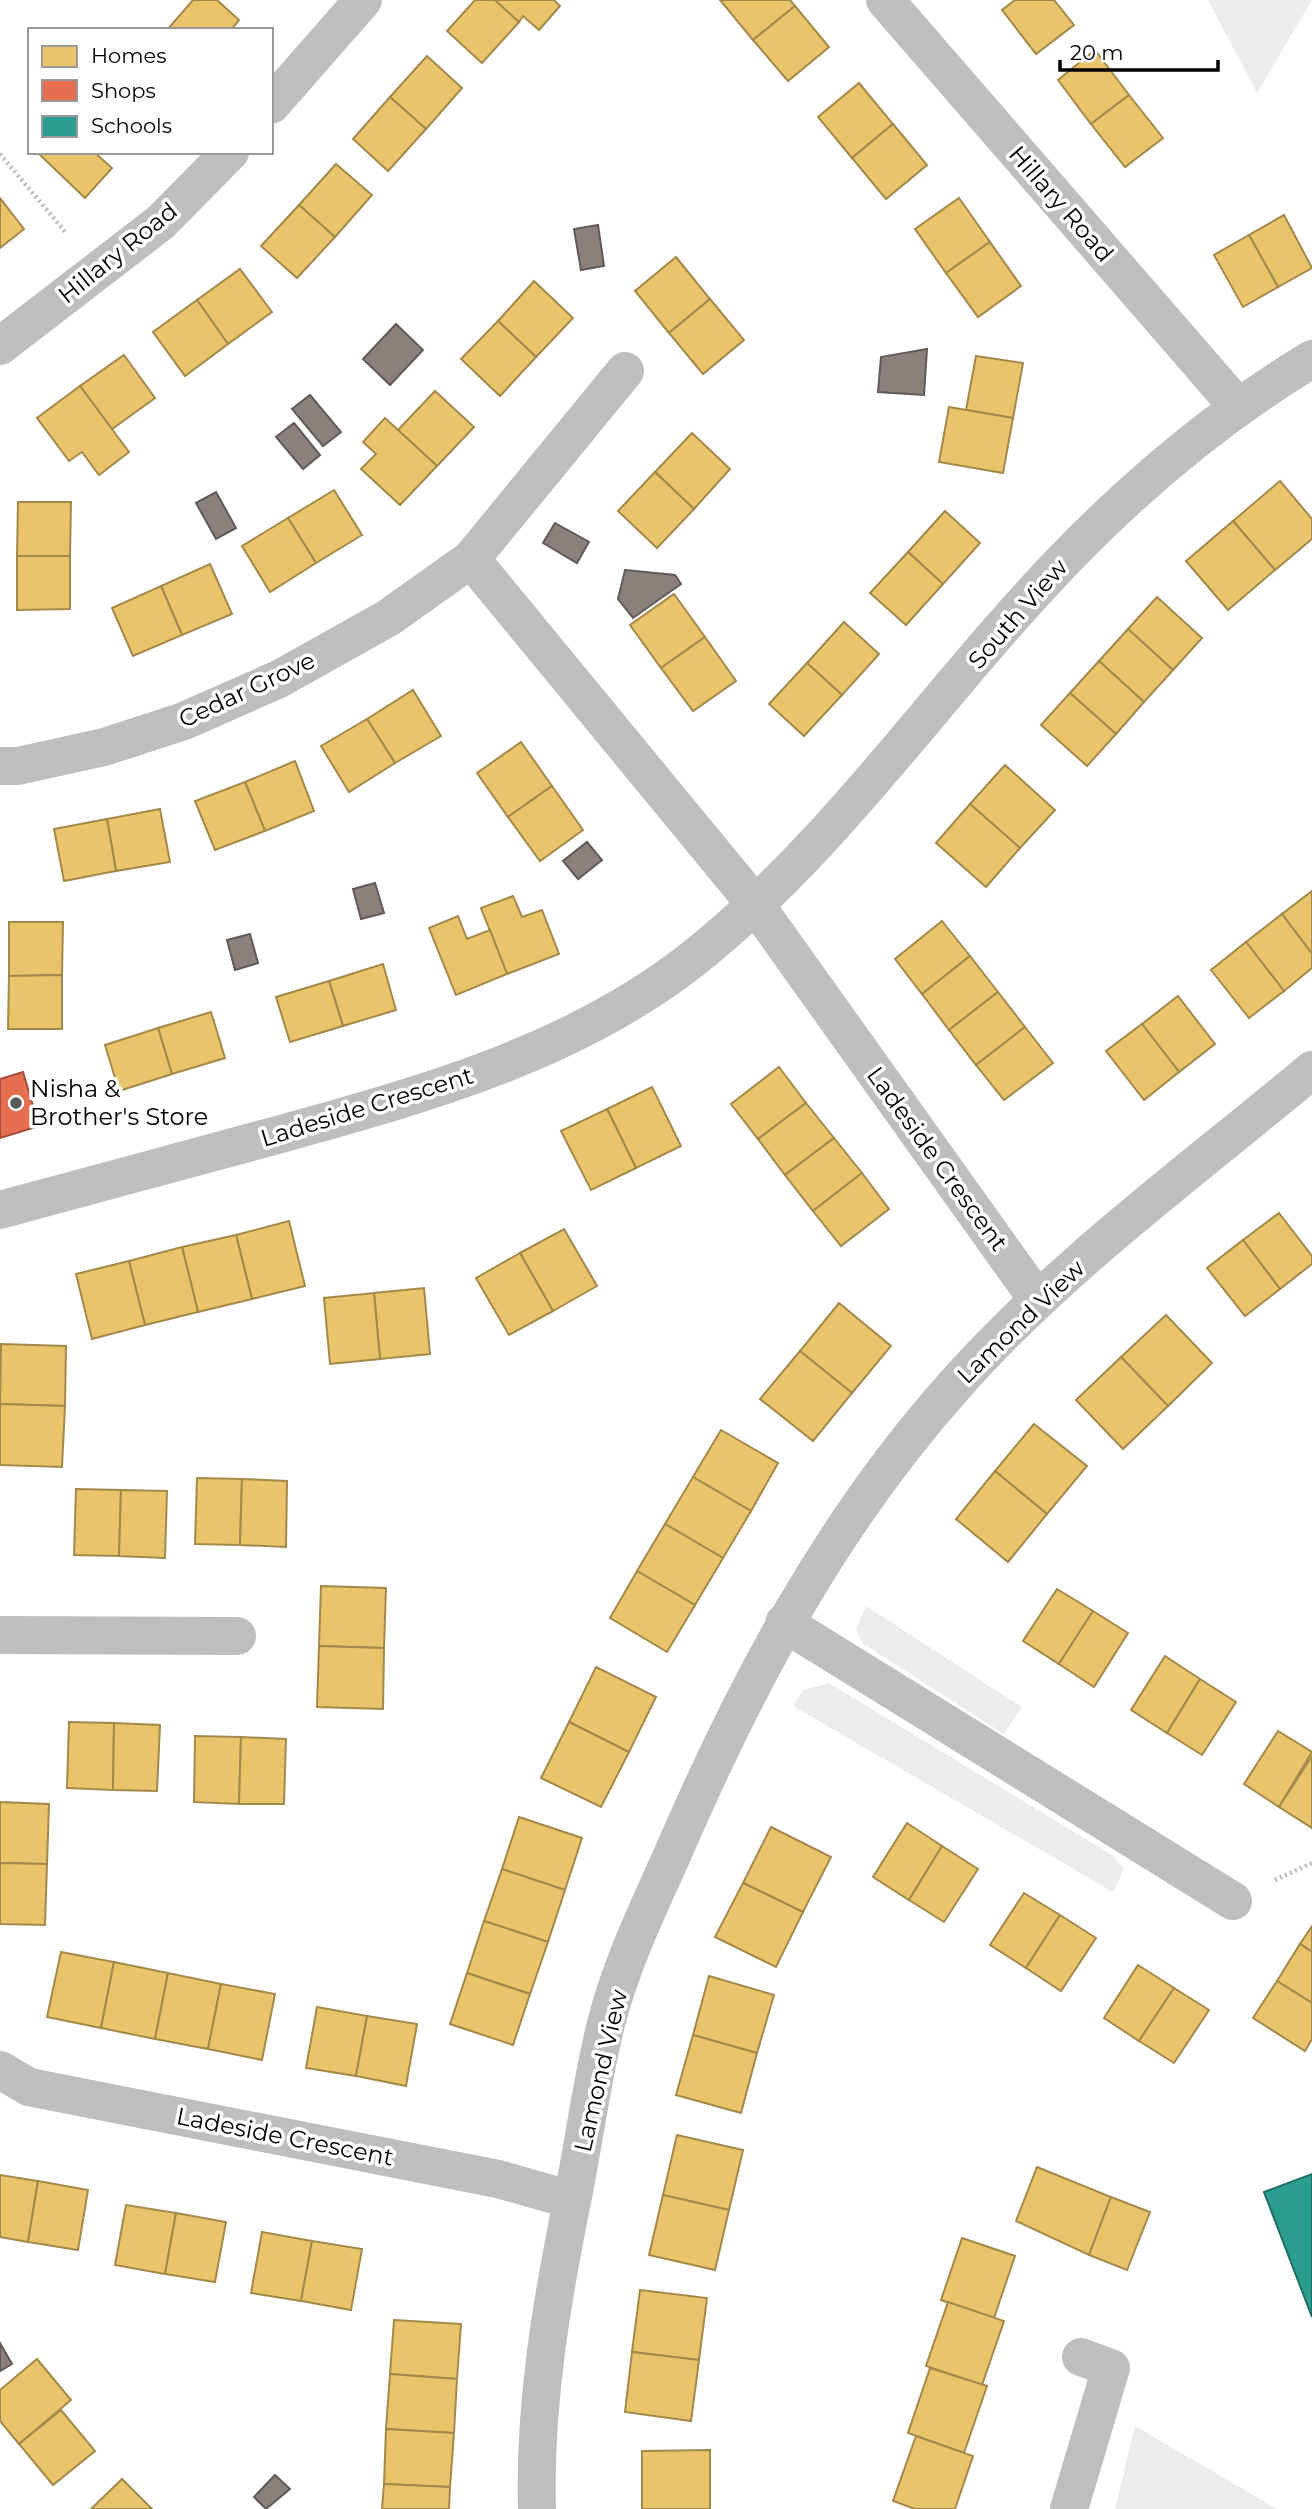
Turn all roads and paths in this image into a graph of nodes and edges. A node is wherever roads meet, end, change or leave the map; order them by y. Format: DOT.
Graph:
graph roads {
  1 [pos="363,0"];
  2 [pos="885,0"];
  3 [pos="273,103"];
  4 [pos="0,154"];
  5 [pos="228,154"];
  6 [pos="98,271"];
  7 [pos="0,346"];
  8 [pos="1312,359"];
  9 [pos="625,371"];
  10 [pos="1238,407"];
  11 [pos="471,559"];
  12 [pos="0,766"];
  13 [pos="755,904"];
  14 [pos="1312,1070"];
  15 [pos="0,1210"];
  16 [pos="1037,1299"];
  17 [pos="784,1623"];
  18 [pos="0,1634"];
  19 [pos="237,1636"];
  20 [pos="1233,1901"];
  21 [pos="0,2070"];
  22 [pos="572,2200"];
  23 [pos="1081,2357"];
  24 [pos="537,2509"];
  25 [pos="1069,2509"];
  1 -- 3 [label="street"];
  2 -- 10 [label="street, Hillary Road"];
  4 -- 6 [label="path"];
  5 -- 6 [label="street, Hillary Road"];
  6 -- 7 [label="street, Hillary Road"];
  8 -- 10 [label="street, South View"];
  9 -- 11 [label="street, Cedar Grove"];
  10 -- 13 [label="street, South View"];
  11 -- 12 [label="street, Cedar Grove"];
  11 -- 13 [label="street"];
  13 -- 15 [label="street, Ladeside Crescent"];
  13 -- 16 [label="street, Ladeside Crescent"];
  14 -- 16 [label="street, Lamond View"];
  16 -- 17 [label="street, Lamond View"];
  17 -- 20 [label="street"];
  17 -- 22 [label="street, Lamond View"];
  18 -- 19 [label="street"];
  21 -- 22 [label="street, Ladeside Crescent"];
  22 -- 24 [label="street, Lamond View"];
  23 -- 25 [label="street"];
}
